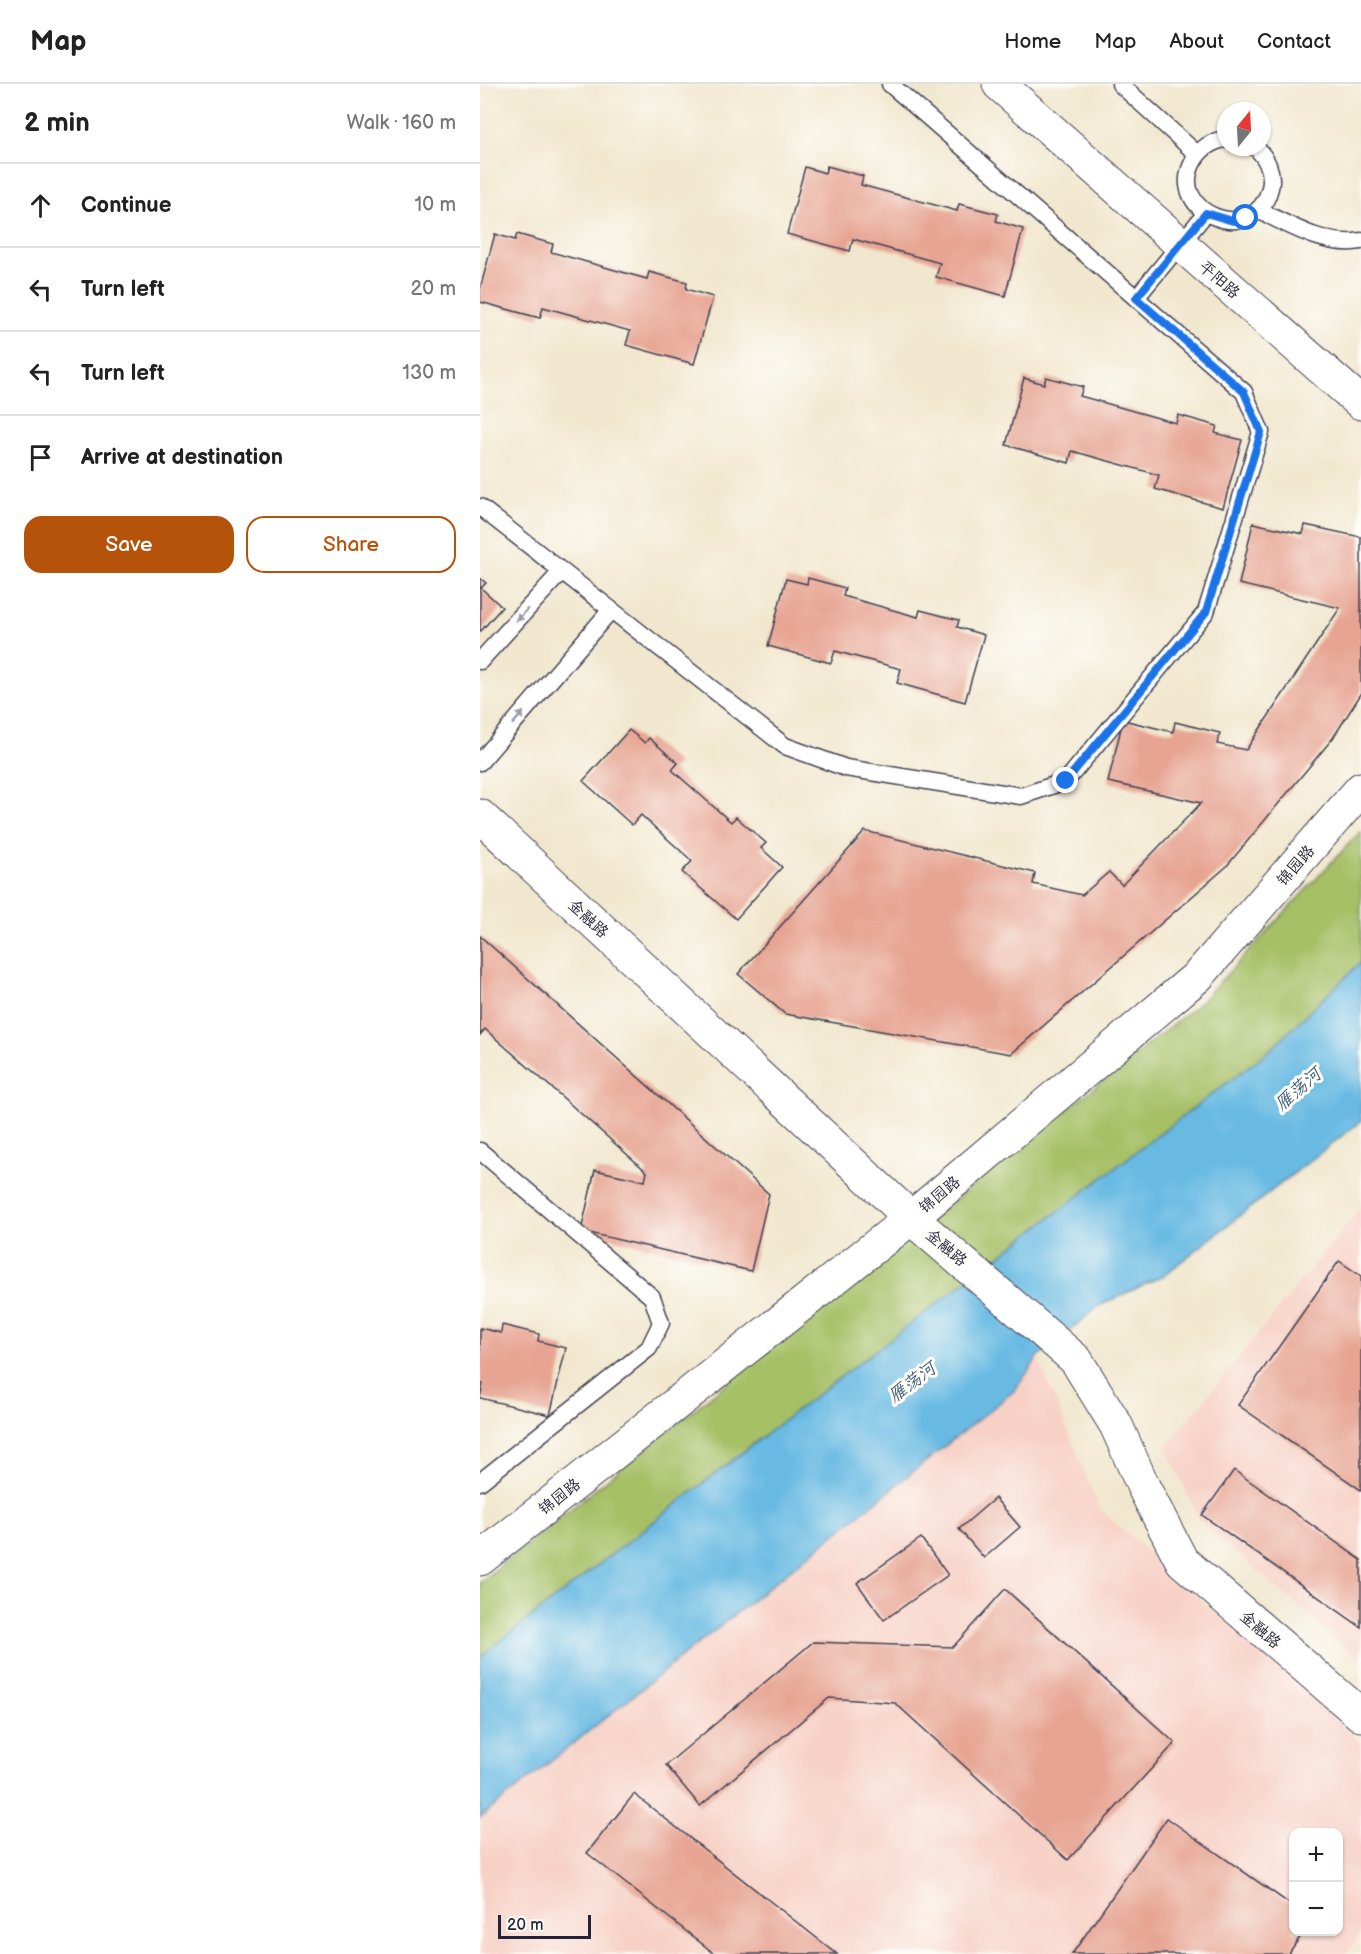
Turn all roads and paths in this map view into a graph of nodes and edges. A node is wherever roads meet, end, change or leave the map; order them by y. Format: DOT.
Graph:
graph roads {
  1 [pos="890,84"];
  2 [pos="999,84"];
  3 [pos="1120,84"];
  4 [pos="1217,142"];
  5 [pos="1197,154"];
  6 [pos="1262,156"];
  7 [pos="1258,210"];
  8 [pos="1206,213"];
  9 [pos="1361,241"];
  10 [pos="1180,244"];
  11 [pos="1136,298"];
  12 [pos="1361,403"];
  13 [pos="480,507"];
  14 [pos="561,572"];
  15 [pos="610,611"];
  16 [pos="480,661"];
  17 [pos="480,762"];
  18 [pos="1361,789"];
  19 [pos="480,816"];
  20 [pos="480,1150"];
  21 [pos="911,1218"];
  22 [pos="480,1482"];
  23 [pos="480,1559"];
  24 [pos="1361,1715"];
  1 -- 11 [label="lane"];
  2 -- 10 [label="street, 平阳路"];
  3 -- 5 [label="lane"];
  4 -- 5 [label="lane"];
  5 -- 8 [label="lane"];
  6 -- 7 [label="lane"];
  7 -- 8 [label="lane"];
  7 -- 9 [label="lane"];
  8 -- 10 [label="lane"];
  10 -- 11 [label="lane"];
  10 -- 12 [label="street, 平阳路"];
  11 -- 15 [label="lane"];
  13 -- 14 [label="lane"];
  14 -- 15 [label="lane"];
  14 -- 16 [label="lane, one-way"];
  17 -- 15 [label="lane, one-way"];
  18 -- 21 [label="street, 锦园路"];
  19 -- 21 [label="street, 金融路"];
  20 -- 22 [label="lane"];
  21 -- 23 [label="street, 锦园路"];
  21 -- 24 [label="street, 金融路"];
}
